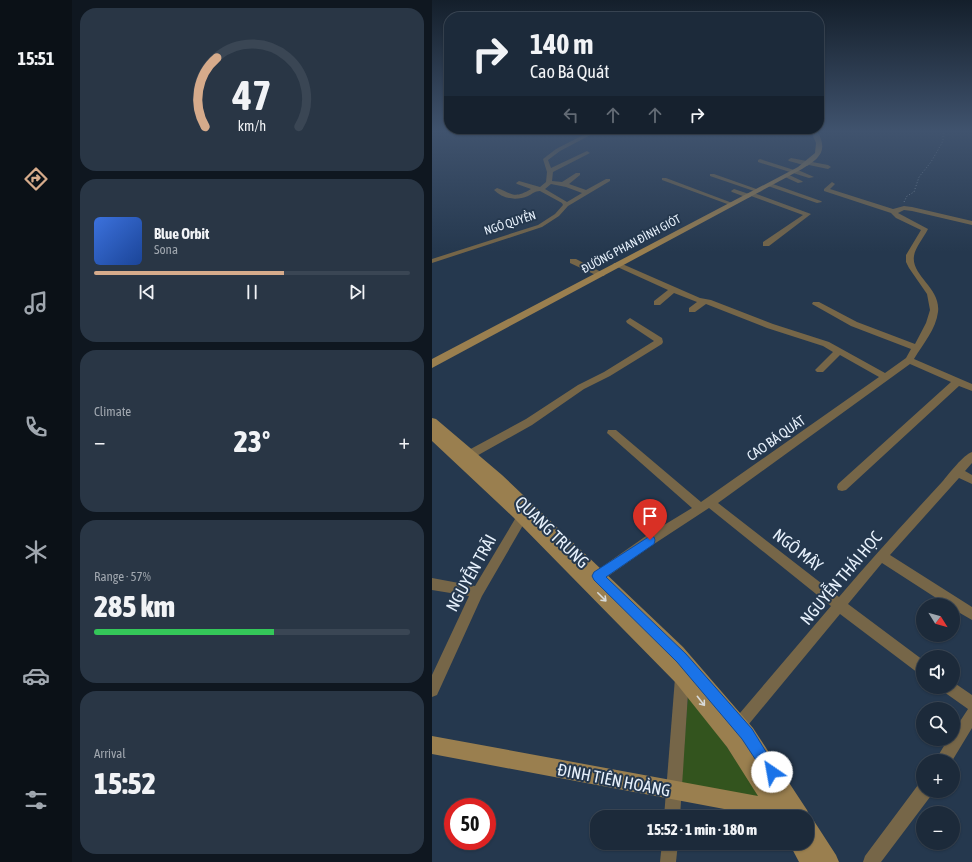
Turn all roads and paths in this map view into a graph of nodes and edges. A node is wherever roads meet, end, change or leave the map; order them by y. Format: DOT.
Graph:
graph roads {
  1 [pos="548,171"];
  2 [pos="787,171"];
  3 [pos="795,171"];
  4 [pos="924,171"];
  5 [pos="792,173"];
  6 [pos="578,174"];
  7 [pos="712,175"];
  8 [pos="811,177"];
  9 [pos="664,179"];
  10 [pos="608,180"];
  11 [pos="549,182"];
  12 [pos="800,182"];
  13 [pos="519,183"];
  14 [pos="564,184"];
  15 [pos="832,184"];
  16 [pos="770,185"];
  17 [pos="539,189"];
  18 [pos="497,190"];
  19 [pos="734,191"];
  20 [pos="588,193"];
  21 [pos="714,193"];
  22 [pos="753,194"];
  23 [pos="819,202"];
  24 [pos="734,203"];
  25 [pos="566,205"];
  26 [pos="905,208"];
  27 [pos="895,212"];
  28 [pos="972,223"];
  29 [pos="540,226"];
  30 [pos="549,232"];
  31 [pos="766,244"];
  32 [pos="432,261"];
  33 [pos="573,261"];
  34 [pos="618,265"];
  35 [pos="601,274"];
  36 [pos="674,290"];
  37 [pos="704,301"];
  38 [pos="657,304"];
  39 [pos="816,304"];
  40 [pos="692,310"];
  41 [pos="630,321"];
  42 [pos="916,348"];
  43 [pos="839,351"];
  44 [pos="909,360"];
  45 [pos="432,364"];
  46 [pos="820,370"];
  47 [pos="886,377"];
  48 [pos="972,377"];
  49 [pos="965,384"];
  50 [pos="432,422"];
  51 [pos="612,433"];
  52 [pos="432,434"];
  53 [pos="469,455"];
  54 [pos="972,456"];
  55 [pos="957,472"];
  56 [pos="972,480"];
  57 [pos="842,488"];
  58 [pos="705,505"];
  59 [pos="522,517"];
  60 [pos="881,556"];
  61 [pos="593,580"];
  62 [pos="432,584"];
  63 [pos="478,592"];
  64 [pos="840,606"];
  65 [pos="972,614"];
  66 [pos="682,658"];
  67 [pos="916,663"];
  68 [pos="682,677"];
  69 [pos="432,690"];
  70 [pos="958,694"];
  71 [pos="972,704"];
  72 [pos="972,715"];
  73 [pos="739,725"];
  74 [pos="432,745"];
  75 [pos="947,754"];
  76 [pos="674,791"];
  77 [pos="919,798"];
  78 [pos="673,810"];
  79 [pos="769,810"];
  80 [pos="786,810"];
  81 [pos="787,810"];
  82 [pos="814,839"];
  83 [pos="669,850"];
  84 [pos="803,850"];
  85 [pos="668,862"];
  86 [pos="811,862"];
  87 [pos="829,862"];
  88 [pos="871,862"];
  1 -- 11 [label="street"];
  2 -- 5 [label="street"];
  3 -- 5 [label="main road, ĐƯỜNG PHAN ĐÌNH GIÓT"];
  4 -- 26 [label="path"];
  5 -- 8 [label="street"];
  5 -- 12 [label="street"];
  5 -- 16 [label="main road, ĐƯỜNG PHAN ĐÌNH GIÓT"];
  6 -- 14 [label="street"];
  7 -- 22 [label="street"];
  9 -- 24 [label="street"];
  10 -- 20 [label="street"];
  11 -- 14 [label="street"];
  11 -- 17 [label="street, NGÔ QUYỀN"];
  13 -- 17 [label="street"];
  14 -- 20 [label="street"];
  15 -- 27 [label="street"];
  16 -- 22 [label="main road, ĐƯỜNG PHAN ĐÌNH GIÓT"];
  16 -- 23 [label="street"];
  17 -- 18 [label="street"];
  17 -- 25 [label="street, NGÔ QUYỀN"];
  19 -- 22 [label="street"];
  20 -- 25 [label="street"];
  21 -- 24 [label="street"];
  22 -- 24 [label="main road, ĐƯỜNG PHAN ĐÌNH GIÓT"];
  22 -- 31 [label="street"];
  24 -- 34 [label="main road, ĐƯỜNG PHAN ĐÌNH GIÓT"];
  25 -- 29 [label="street, NGÔ QUYỀN"];
  26 -- 27 [label="street"];
  26 -- 28 [label="street"];
  27 -- 42 [label="street, CAO BÁ QUÁT"];
  29 -- 30 [label="street"];
  29 -- 32 [label="street, NGÔ QUYỀN"];
  33 -- 35 [label="street"];
  34 -- 35 [label="main road, ĐƯỜNG PHAN ĐÌNH GIÓT"];
  34 -- 36 [label="street"];
  35 -- 45 [label="main road, ĐƯỜNG PHAN ĐÌNH GIÓT"];
  36 -- 37 [label="street"];
  36 -- 38 [label="street"];
  37 -- 40 [label="street"];
  37 -- 43 [label="street"];
  39 -- 42 [label="street"];
  41 -- 53 [label="street"];
  42 -- 44 [label="street, CAO BÁ QUÁT"];
  43 -- 46 [label="street"];
  43 -- 47 [label="street"];
  44 -- 47 [label="street, CAO BÁ QUÁT"];
  44 -- 49 [label="street"];
  47 -- 58 [label="street, CAO BÁ QUÁT"];
  48 -- 49 [label="street"];
  49 -- 57 [label="street"];
  50 -- 53 [label="main road, QUANG TRUNG"];
  51 -- 58 [label="street, NGÔ MÂY"];
  52 -- 59 [label="main road, QUANG TRUNG"];
  53 -- 61 [label="main road, QUANG TRUNG"];
  54 -- 55 [label="street, NGUYỄN THÁI HỌC"];
  55 -- 56 [label="street"];
  55 -- 60 [label="street, NGUYỄN THÁI HỌC"];
  58 -- 61 [label="street, CAO BÁ QUÁT"];
  58 -- 64 [label="street, NGÔ MÂY"];
  59 -- 61 [label="main road, QUANG TRUNG"];
  59 -- 63 [label="street, NGUYỄN TRÃI"];
  60 -- 64 [label="street, NGUYỄN THÁI HỌC"];
  60 -- 65 [label="street"];
  61 -- 66 [label="main road, QUANG TRUNG"];
  61 -- 68 [label="main road, QUANG TRUNG, one-way"];
  62 -- 63 [label="street"];
  63 -- 69 [label="street, NGUYỄN TRÃI"];
  64 -- 67 [label="street, NGÔ MÂY"];
  64 -- 73 [label="street, NGUYỄN THÁI HỌC"];
  66 -- 68 [label="street"];
  66 -- 73 [label="main road, QUANG TRUNG"];
  68 -- 76 [label="street"];
  68 -- 80 [label="main road, QUANG TRUNG, one-way"];
  70 -- 71 [label="street"];
  72 -- 75 [label="street"];
  73 -- 81 [label="main road, QUANG TRUNG"];
  74 -- 76 [label="main road, ĐINH TIÊN HOÀNG"];
  76 -- 78 [label="street"];
  76 -- 79 [label="main road, ĐINH TIÊN HOÀNG"];
  77 -- 88 [label="street"];
  82 -- 87 [label="main road"];
  83 -- 85 [label="street"];
  84 -- 86 [label="main road"];
}
